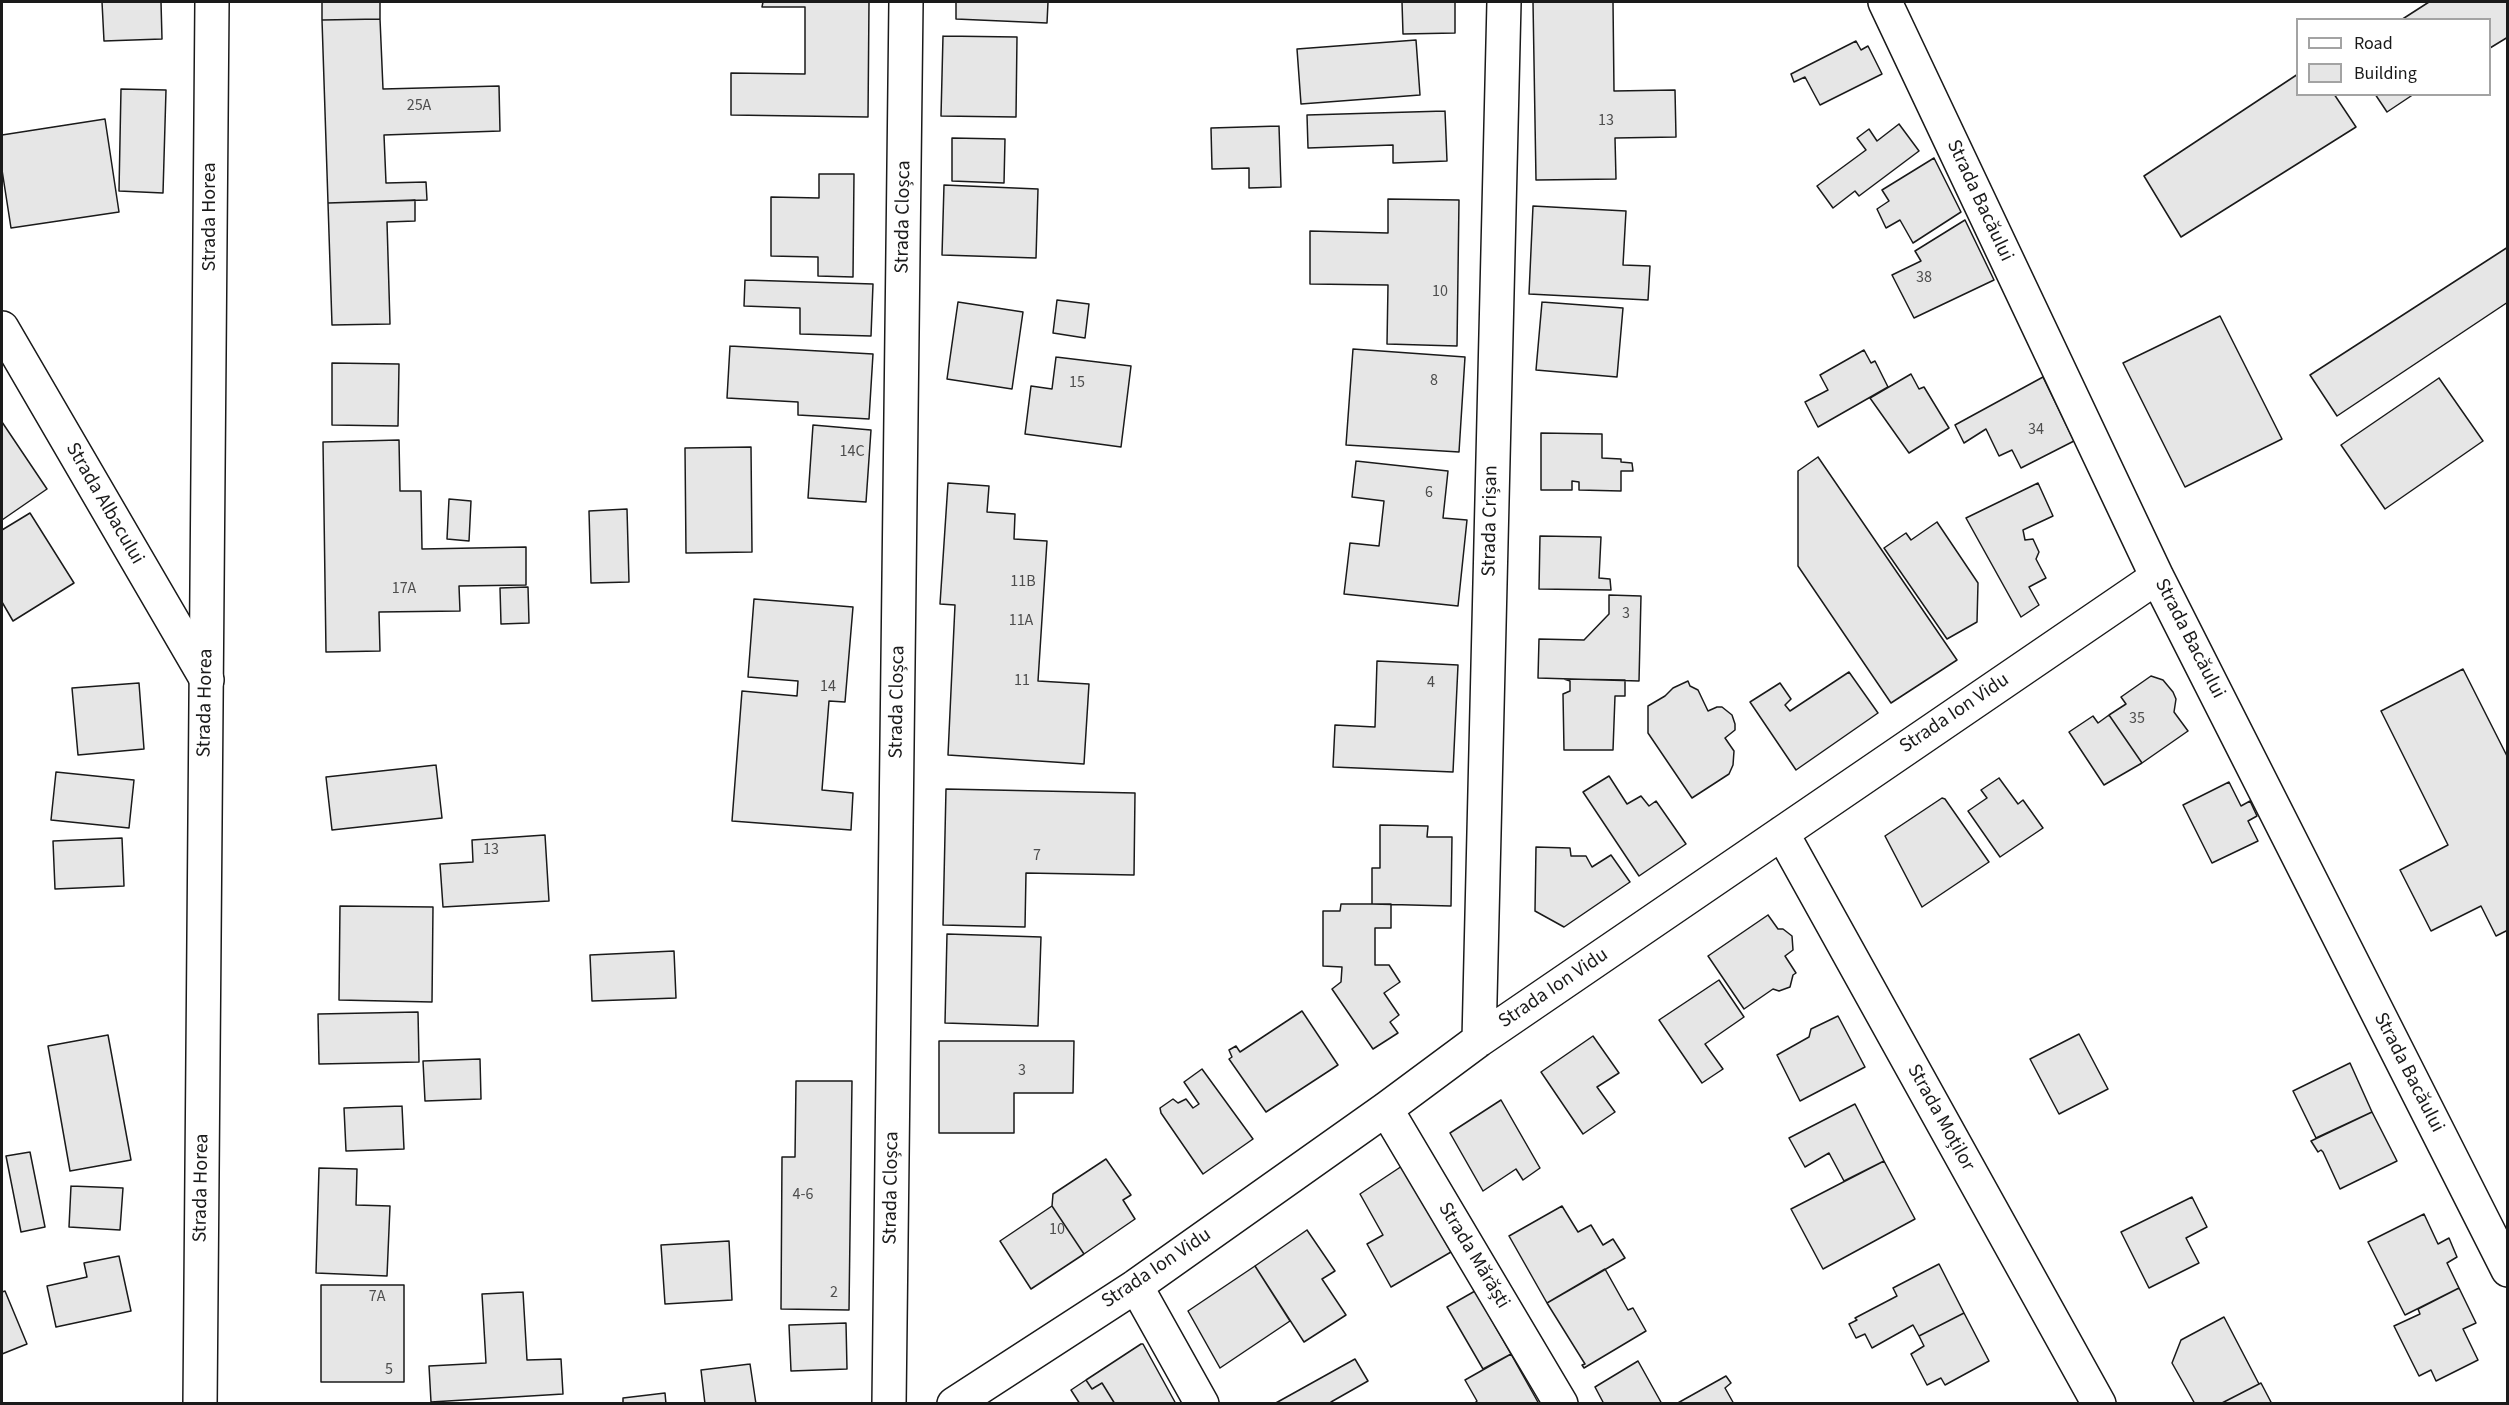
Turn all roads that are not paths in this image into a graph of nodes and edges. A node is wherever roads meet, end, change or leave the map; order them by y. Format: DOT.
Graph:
graph roads {
  1 [pos="212,2"];
  2 [pos="906,2"];
  3 [pos="1504,2"];
  4 [pos="1885,2"];
  5 [pos="2,328"];
  6 [pos="2157,577"];
  7 [pos="207,680"];
  8 [pos="1782,833"];
  9 [pos="1479,1040"];
  10 [pos="1386,1109"];
  11 [pos="2508,1269"];
  12 [pos="1136,1286"];
  13 [pos="196,1401"];
  14 [pos="890,1404"];
  15 [pos="954,1404"];
  16 [pos="1202,1404"];
  17 [pos="1561,1404"];
  18 [pos="2099,1404"];
  1 -- 7 [label="street, Strada Horea"];
  2 -- 14 [label="street, Strada Cloșca"];
  3 -- 9 [label="street, Strada Crișan"];
  4 -- 6 [label="street, Strada Bacăului"];
  5 -- 7 [label="street, Strada Albacului"];
  6 -- 8 [label="street, Strada Ion Vidu"];
  6 -- 11 [label="street, Strada Bacăului"];
  7 -- 13 [label="street, Strada Horea"];
  8 -- 9 [label="street, Strada Ion Vidu"];
  8 -- 18 [label="street, Strada Moților"];
  9 -- 10 [label="street, Strada Ion Vidu"];
  10 -- 12 [label="street, Strada Ion Vidu"];
  10 -- 17 [label="street, Strada Mărăști"];
  12 -- 15 [label="street, Strada Ion Vidu"];
  12 -- 16 [label="street"];
}
